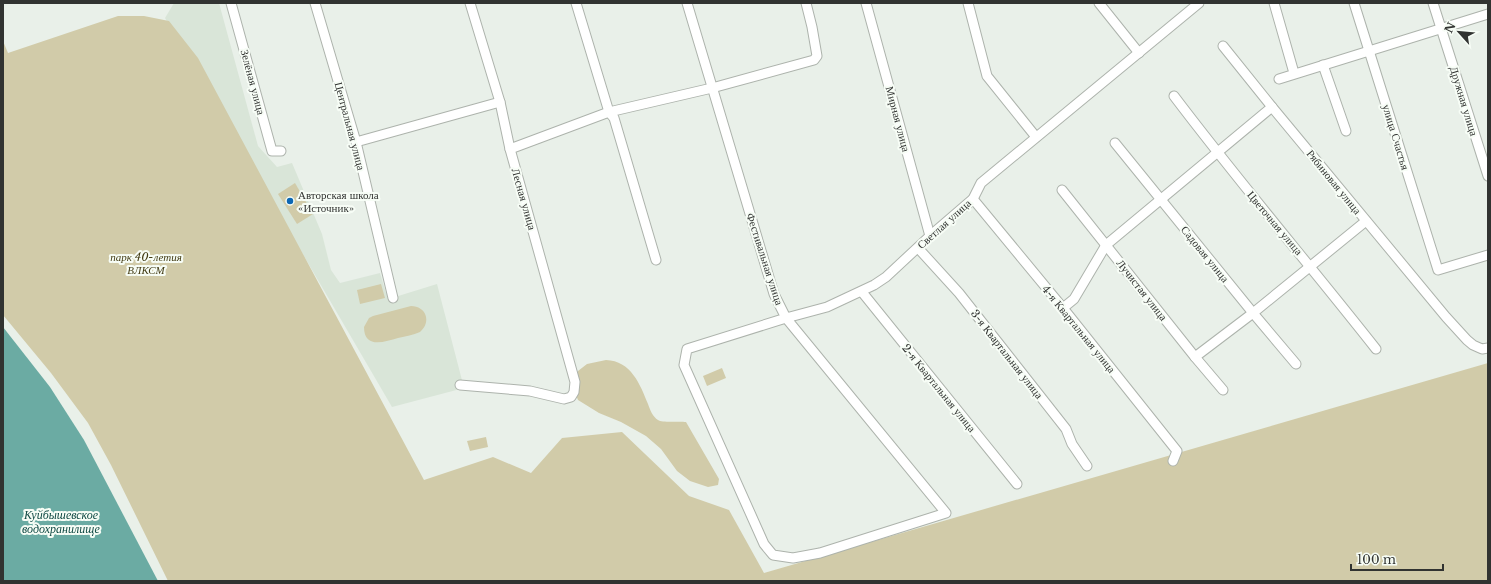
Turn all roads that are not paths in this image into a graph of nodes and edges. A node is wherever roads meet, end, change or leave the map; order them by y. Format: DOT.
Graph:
graph roads {
  1 [pos="231,3"];
  2 [pos="315,3"];
  3 [pos="470,3"];
  4 [pos="576,3"];
  5 [pos="687,3"];
  6 [pos="806,3"];
  7 [pos="866,3"];
  8 [pos="968,3"];
  9 [pos="1099,3"];
  10 [pos="1199,3"];
  11 [pos="1274,3"];
  12 [pos="1354,3"];
  13 [pos="1433,3"];
  14 [pos="1488,14"];
  15 [pos="1441,28"];
  16 [pos="1223,46"];
  17 [pos="1369,50"];
  18 [pos="1139,53"];
  19 [pos="1323,64"];
  20 [pos="1294,73"];
  21 [pos="1279,79"];
  22 [pos="712,88"];
  23 [pos="1174,96"];
  24 [pos="500,102"];
  25 [pos="1272,107"];
  26 [pos="609,112"];
  27 [pos="1346,131"];
  28 [pos="1036,138"];
  29 [pos="356,142"];
  30 [pos="1115,143"];
  31 [pos="510,149"];
  32 [pos="282,151"];
  33 [pos="1217,153"];
  34 [pos="1488,176"];
  35 [pos="1062,190"];
  36 [pos="973,199"];
  37 [pos="1160,199"];
  38 [pos="1366,221"];
  39 [pos="930,236"];
  40 [pos="1106,245"];
  41 [pos="918,248"];
  42 [pos="1488,255"];
  43 [pos="656,260"];
  44 [pos="1311,266"];
  45 [pos="862,292"];
  46 [pos="393,298"];
  47 [pos="1063,308"];
  48 [pos="1253,313"];
  49 [pos="786,318"];
  50 [pos="1488,348"];
  51 [pos="1376,349"];
  52 [pos="1195,357"];
  53 [pos="1296,364"];
  54 [pos="460,385"];
  55 [pos="1223,390"];
  56 [pos="1174,461"];
  57 [pos="1088,466"];
  58 [pos="1017,484"];
  59 [pos="773,555"];
  1 -- 32 [label="street, Зелёная улица"];
  2 -- 29 [label="street, Центральная улица"];
  3 -- 24 [label="street, Лесная улица"];
  4 -- 26 [label="street"];
  5 -- 22 [label="street, Фестивальная улица"];
  6 -- 22 [label="street"];
  7 -- 39 [label="street, Мирная улица"];
  8 -- 28 [label="street"];
  9 -- 18 [label="street"];
  10 -- 18 [label="street, Светлая улица"];
  11 -- 20 [label="street"];
  12 -- 17 [label="street, улица Счастья"];
  13 -- 15 [label="street, Дружная улица"];
  14 -- 15 [label="street"];
  15 -- 17 [label="street"];
  15 -- 34 [label="street, Дружная улица"];
  16 -- 25 [label="street, Рябиновая улица"];
  17 -- 19 [label="street"];
  17 -- 42 [label="street, улица Счастья"];
  18 -- 28 [label="street, Светлая улица"];
  19 -- 20 [label="street"];
  19 -- 27 [label="street"];
  20 -- 21 [label="street"];
  22 -- 26 [label="street"];
  22 -- 49 [label="street, Фестивальная улица"];
  23 -- 33 [label="street, Цветочная улица"];
  24 -- 29 [label="street"];
  24 -- 31 [label="street, Лесная улица"];
  25 -- 33 [label="street"];
  25 -- 38 [label="street, Рябиновая улица"];
  26 -- 31 [label="street"];
  26 -- 43 [label="street"];
  28 -- 36 [label="street, Светлая улица"];
  29 -- 46 [label="street, Центральная улица"];
  30 -- 37 [label="street, Садовая улица"];
  31 -- 54 [label="street, Лесная улица"];
  33 -- 37 [label="street"];
  33 -- 44 [label="street, Цветочная улица"];
  35 -- 40 [label="street, Лучистая улица"];
  36 -- 39 [label="street, Светлая улица"];
  36 -- 47 [label="street, 4-я Квартальная улица"];
  37 -- 40 [label="street"];
  37 -- 48 [label="street, Садовая улица"];
  38 -- 44 [label="street"];
  38 -- 50 [label="street, Рябиновая улица"];
  39 -- 41 [label="street, Светлая улица"];
  40 -- 47 [label="street"];
  40 -- 52 [label="street, Лучистая улица"];
  41 -- 45 [label="street, Светлая улица"];
  41 -- 57 [label="street, 3-я Квартальная улица"];
  44 -- 48 [label="street"];
  44 -- 51 [label="street, Цветочная улица"];
  45 -- 49 [label="street, Светлая улица"];
  45 -- 58 [label="street, 2-я Квартальная улица"];
  47 -- 56 [label="street, 4-я Квартальная улица"];
  48 -- 52 [label="street"];
  48 -- 53 [label="street, Садовая улица"];
  49 -- 59 [label="street, Светлая улица"];
  49 -- 59 [label="street, Фестивальная улица"];
  52 -- 55 [label="street, Лучистая улица"];
}
